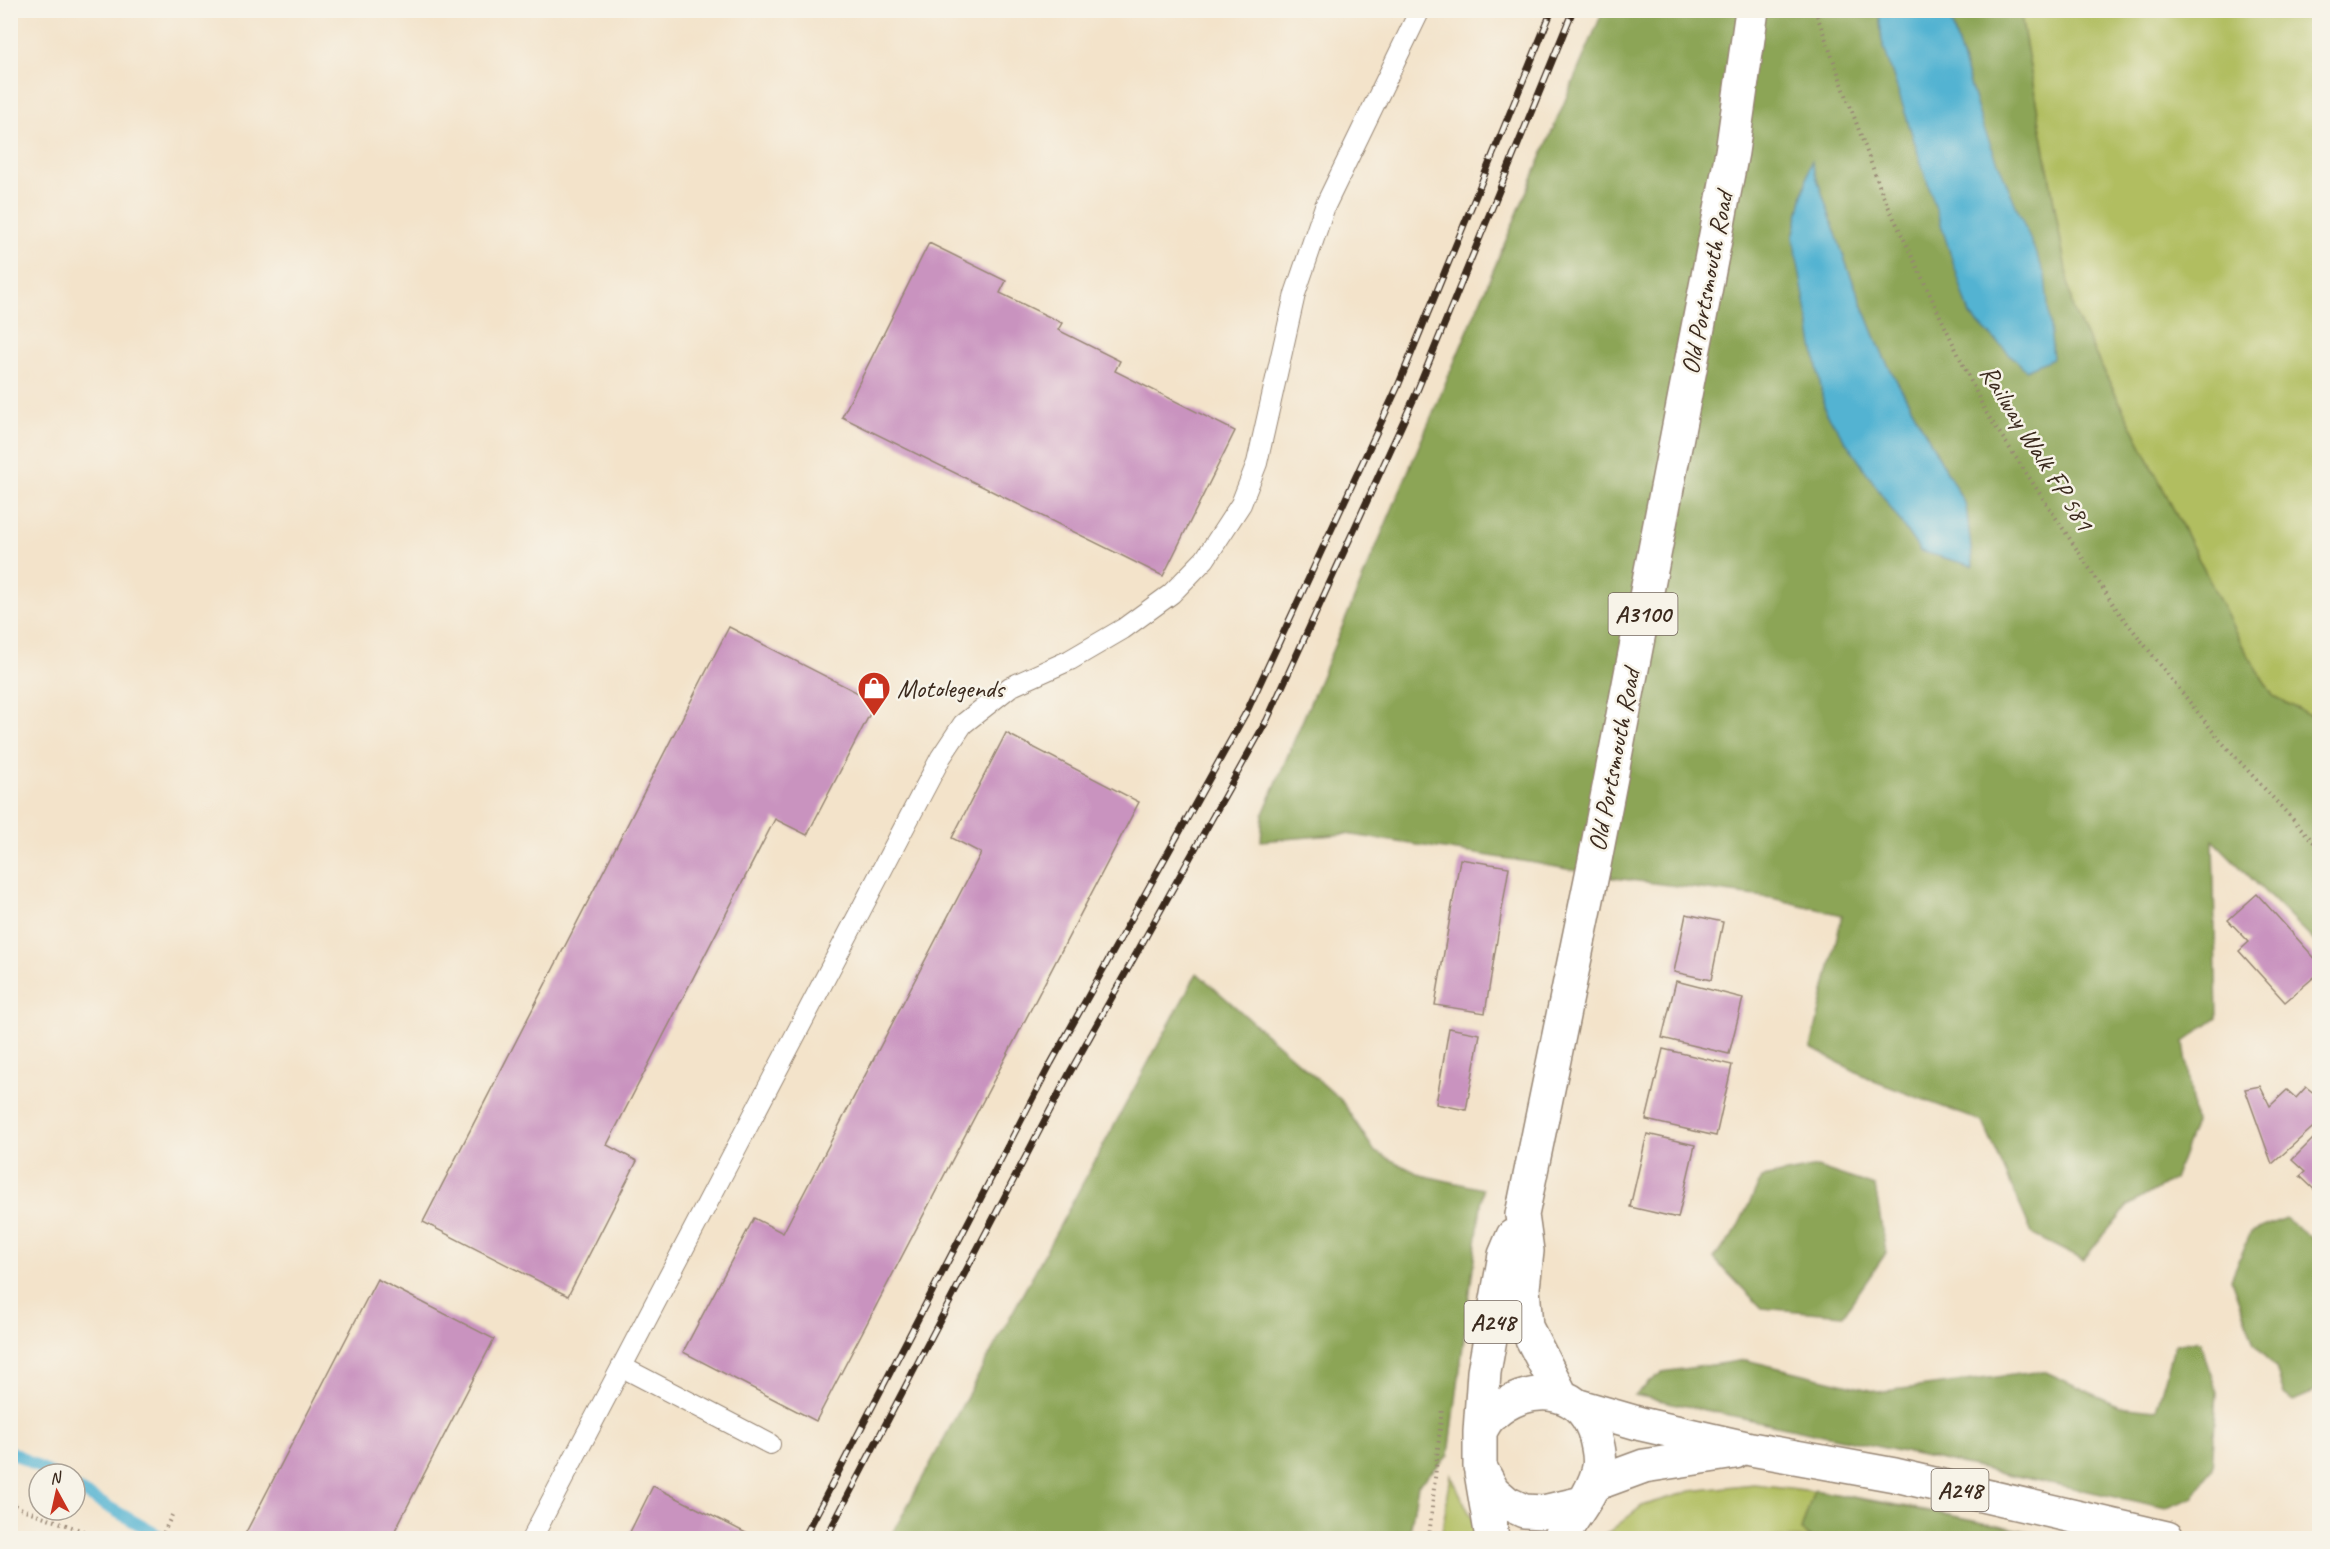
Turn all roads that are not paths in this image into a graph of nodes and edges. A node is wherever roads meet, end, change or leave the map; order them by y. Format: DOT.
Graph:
graph roads {
  1 [pos="1420,10"];
  2 [pos="1752,10"];
  3 [pos="1522,1215"];
  4 [pos="622,1367"];
  5 [pos="1570,1401"];
  6 [pos="1480,1432"];
  7 [pos="770,1444"];
  8 [pos="1752,1449"];
  9 [pos="1480,1467"];
  10 [pos="1589,1493"];
  11 [pos="532,1539"];
  12 [pos="1492,1539"];
  13 [pos="1560,1539"];
  14 [pos="2168,1539"];
  1 -- 4 [label="lane"];
  2 -- 3 [label="main road, Old Portsmouth Road / A3100"];
  3 -- 5 [label="main road, Old Portsmouth Road / A3100"];
  3 -- 6 [label="main road, A248"];
  4 -- 7 [label="lane"];
  4 -- 11 [label="lane"];
  5 -- 6 [label="main road"];
  5 -- 8 [label="main road, A248"];
  5 -- 10 [label="main road"];
  6 -- 9 [label="main road"];
  8 -- 10 [label="main road, A248"];
  8 -- 14 [label="main road, A248"];
  9 -- 10 [label="main road"];
  9 -- 12 [label="main road"];
  10 -- 13 [label="main road"];
}
